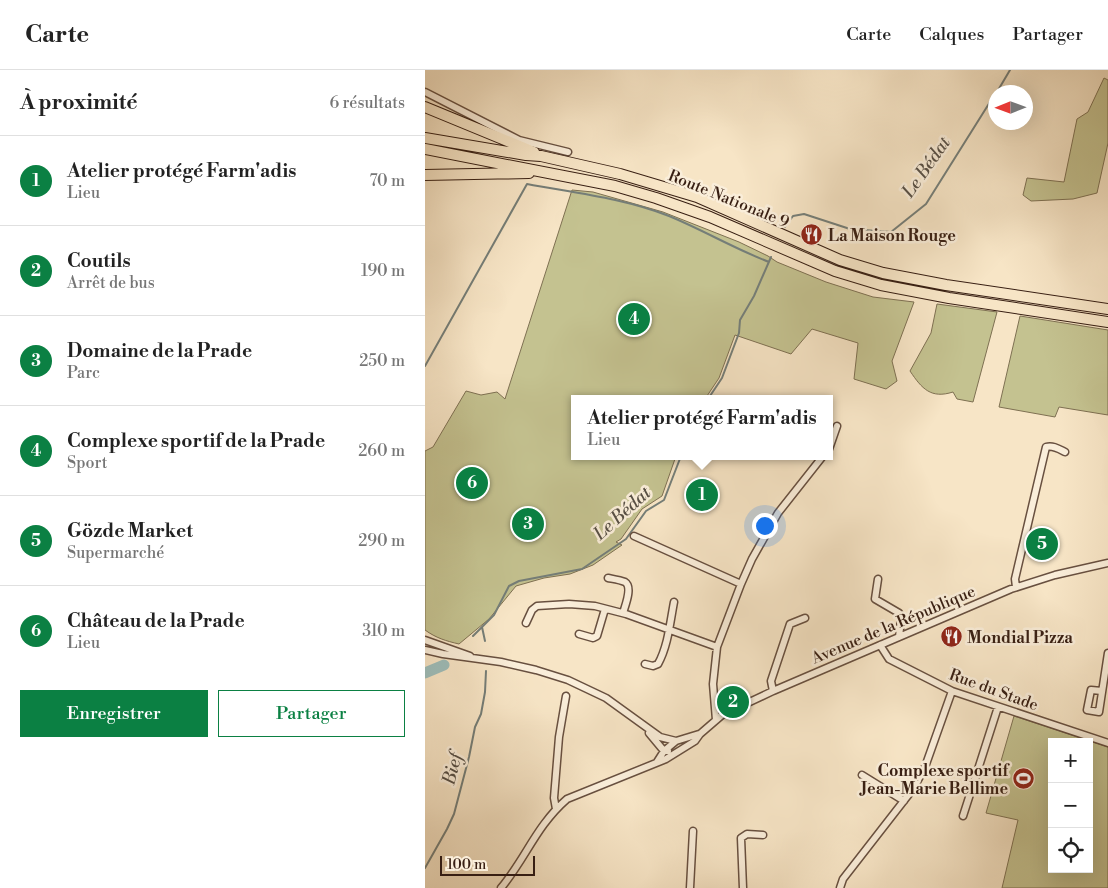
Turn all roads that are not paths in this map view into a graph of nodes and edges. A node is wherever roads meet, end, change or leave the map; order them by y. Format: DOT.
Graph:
graph roads {
  1 [pos="425,92"];
  2 [pos="425,107"];
  3 [pos="425,138"];
  4 [pos="425,149"];
  5 [pos="568,152"];
  6 [pos="541,156"];
  7 [pos="543,172"];
  8 [pos="425,175"];
  9 [pos="1108,309"];
  10 [pos="1108,322"];
  11 [pos="837,426"];
  12 [pos="833,438"];
  13 [pos="1065,452"];
  14 [pos="820,460"];
  15 [pos="635,536"];
  16 [pos="1108,563"];
  17 [pos="609,578"];
  18 [pos="879,579"];
  19 [pos="741,584"];
  20 [pos="1016,587"];
  21 [pos="675,602"];
  22 [pos="605,609"];
  23 [pos="623,613"];
  24 [pos="805,618"];
  25 [pos="526,623"];
  26 [pos="669,629"];
  27 [pos="579,634"];
  28 [pos="899,637"];
  29 [pos="425,640"];
  30 [pos="880,645"];
  31 [pos="717,648"];
  32 [pos="425,650"];
  33 [pos="1108,653"];
  34 [pos="489,660"];
  35 [pos="645,664"];
  36 [pos="773,691"];
  37 [pos="952,691"];
  38 [pos="1102,691"];
  39 [pos="566,696"];
  40 [pos="998,707"];
  41 [pos="716,720"];
  42 [pos="645,728"];
  43 [pos="700,734"];
  44 [pos="675,741"];
  45 [pos="1108,743"];
  46 [pos="664,751"];
  47 [pos="676,752"];
  48 [pos="655,765"];
  49 [pos="862,775"];
  50 [pos="904,801"];
  51 [pos="555,809"];
  52 [pos="963,816"];
  53 [pos="693,831"];
  54 [pos="763,835"];
  55 [pos="501,888"];
  56 [pos="690,888"];
  57 [pos="743,888"];
  58 [pos="840,888"];
  1 -- 5 [label="street"];
  2 -- 6 [label="highway"];
  3 -- 6 [label="highway, Route Nationale 9"];
  4 -- 7 [label="highway, Route Nationale 9"];
  6 -- 9 [label="highway, Route Nationale 9"];
  7 -- 8 [label="highway"];
  7 -- 10 [label="highway, Route Nationale 9"];
  11 -- 12 [label="street"];
  13 -- 20 [label="street"];
  14 -- 19 [label="street"];
  15 -- 19 [label="street"];
  16 -- 20 [label="street, Avenue de la République"];
  17 -- 23 [label="street"];
  18 -- 28 [label="street"];
  19 -- 31 [label="street"];
  20 -- 28 [label="street, Avenue de la République"];
  21 -- 26 [label="street"];
  22 -- 23 [label="street"];
  22 -- 25 [label="street"];
  22 -- 27 [label="street"];
  23 -- 26 [label="street"];
  24 -- 36 [label="street"];
  26 -- 31 [label="street"];
  26 -- 35 [label="street"];
  28 -- 30 [label="street, Avenue de la République"];
  29 -- 34 [label="street"];
  30 -- 36 [label="street, Avenue de la République"];
  30 -- 37 [label="street, Rue du Stade"];
  31 -- 41 [label="street"];
  32 -- 34 [label="street"];
  33 -- 38 [label="street"];
  34 -- 42 [label="street"];
  36 -- 41 [label="street, Avenue de la République"];
  37 -- 40 [label="street, Rue du Stade"];
  37 -- 50 [label="street"];
  39 -- 51 [label="street"];
  40 -- 45 [label="street, Rue du Stade"];
  40 -- 52 [label="street"];
  41 -- 43 [label="street, Avenue de la République"];
  42 -- 44 [label="street"];
  42 -- 46 [label="street"];
  43 -- 44 [label="street, Avenue de la République"];
  43 -- 47 [label="street, Avenue de la République"];
  44 -- 46 [label="street, Avenue de la République"];
  46 -- 47 [label="street"];
  46 -- 48 [label="street, Avenue de la République"];
  47 -- 48 [label="street, Avenue de la République"];
  48 -- 51 [label="street, Avenue de la République"];
  49 -- 50 [label="street"];
  50 -- 58 [label="street"];
  51 -- 55 [label="street, Avenue de la République"];
  53 -- 56 [label="street"];
  54 -- 57 [label="street"];
}
